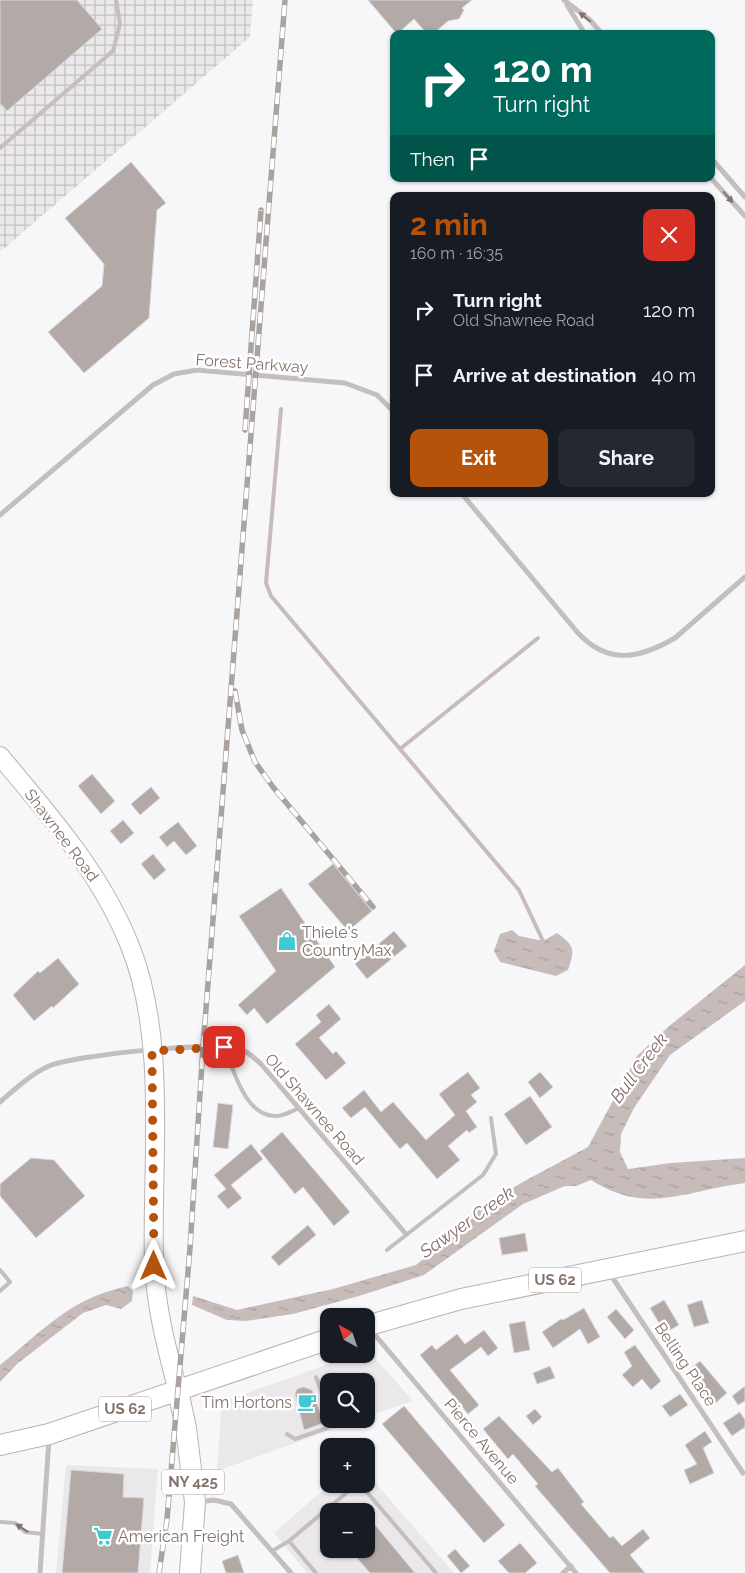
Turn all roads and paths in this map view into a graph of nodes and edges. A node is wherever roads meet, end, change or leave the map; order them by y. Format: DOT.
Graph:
graph roads {
  1 [pos="116,0"];
  2 [pos="565,1"];
  3 [pos="582,30"];
  4 [pos="599,30"];
  5 [pos="0,148"];
  6 [pos="715,163"];
  7 [pos="715,182"];
  8 [pos="745,197"];
  9 [pos="745,216"];
  10 [pos="390,408"];
  11 [pos="465,497"];
  12 [pos="0,515"];
  13 [pos="745,577"];
  14 [pos="0,756"];
  15 [pos="224,1047"];
  16 [pos="152,1051"];
  17 [pos="0,1102"];
  18 [pos="299,1108"];
  19 [pos="491,1118"];
  20 [pos="406,1234"];
  21 [pos="745,1241"];
  22 [pos="387,1250"];
  23 [pos="607,1269"];
  24 [pos="0,1270"];
  25 [pos="0,1291"];
  26 [pos="375,1324"];
  27 [pos="375,1335"];
  28 [pos="320,1342"];
  29 [pos="316,1377"];
  30 [pos="320,1388"];
  31 [pos="178,1391"];
  32 [pos="327,1428"];
  33 [pos="49,1434"];
  34 [pos="287,1434"];
  35 [pos="0,1445"];
  36 [pos="743,1473"];
  37 [pos="347,1493"];
  38 [pos="366,1493"];
  39 [pos="196,1502"];
  40 [pos="0,1522"];
  41 [pos="43,1534"];
  42 [pos="289,1541"];
  43 [pos="272,1551"];
  44 [pos="571,1566"];
  45 [pos="40,1573"];
  46 [pos="190,1573"];
  47 [pos="290,1573"];
  48 [pos="316,1573"];
  49 [pos="436,1573"];
  50 [pos="563,1573"];
  51 [pos="576,1573"];
  1 -- 5 [label="lane"];
  2 -- 3 [label="street"];
  4 -- 2 [label="street, one-way"];
  6 -- 8 [label="street"];
  7 -- 9 [label="street, one-way"];
  10 -- 12 [label="street, Forest Parkway"];
  11 -- 13 [label="street"];
  14 -- 16 [label="main road, Shawnee Road / NY 425"];
  15 -- 16 [label="street, Old Shawnee Road"];
  15 -- 18 [label="street, Old Shawnee Road"];
  15 -- 18 [label="lane"];
  16 -- 17 [label="street, Old Shawnee Road"];
  16 -- 31 [label="main road, Shawnee Road / NY 425"];
  18 -- 20 [label="street, Old Shawnee Road"];
  19 -- 20 [label="lane"];
  20 -- 22 [label="lane"];
  21 -- 23 [label="main road, US 62"];
  23 -- 26 [label="main road, US 62"];
  23 -- 36 [label="street, Belling Place"];
  24 -- 25 [label="lane"];
  27 -- 44 [label="street, Pierce Avenue"];
  28 -- 31 [label="main road, US 62"];
  29 -- 30 [label="lane"];
  31 -- 33 [label="main road, US 62"];
  31 -- 39 [label="main road, NY 425"];
  32 -- 34 [label="lane"];
  33 -- 35 [label="main road, US 62"];
  33 -- 41 [label="street"];
  37 -- 42 [label="lane"];
  38 -- 49 [label="lane"];
  39 -- 43 [label="street"];
  39 -- 46 [label="main road, NY 425"];
  41 -- 40 [label="lane, one-way"];
  41 -- 45 [label="street"];
  42 -- 43 [label="lane"];
  42 -- 48 [label="lane"];
  43 -- 47 [label="street"];
  44 -- 50 [label="street"];
  44 -- 51 [label="street, Pierce Avenue"];
}
